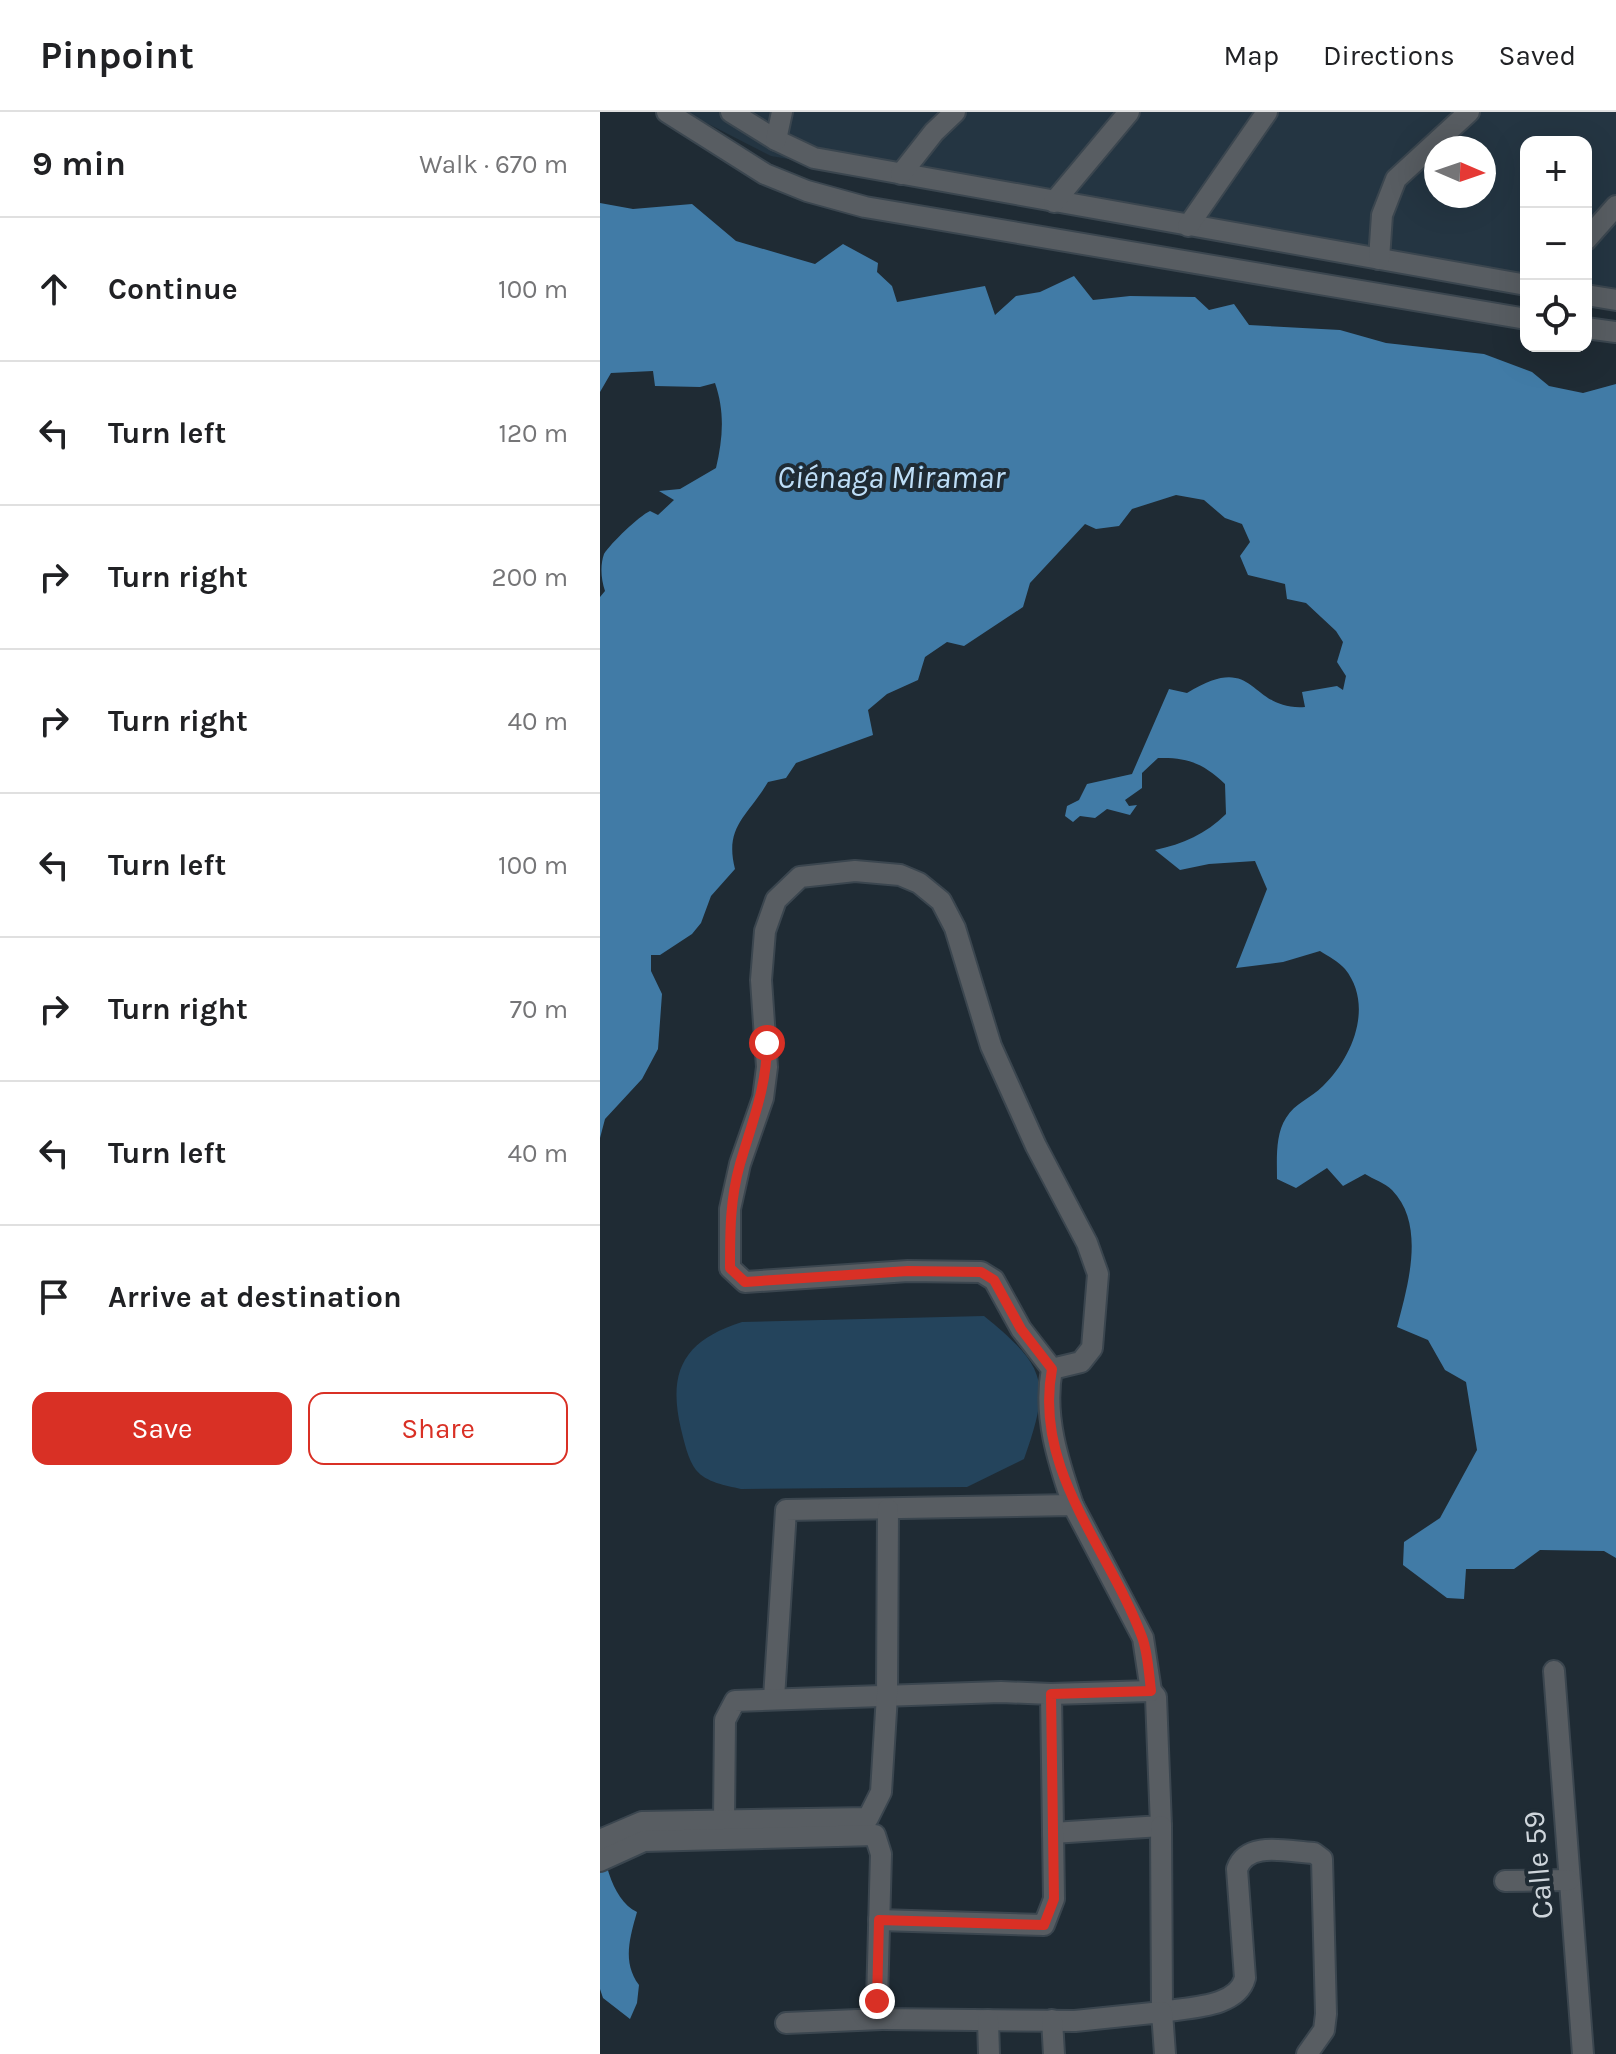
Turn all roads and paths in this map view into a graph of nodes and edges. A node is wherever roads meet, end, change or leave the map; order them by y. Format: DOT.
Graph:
graph roads {
  1 [pos="667,112"];
  2 [pos="731,112"];
  3 [pos="782,112"];
  4 [pos="955,112"];
  5 [pos="1129,112"];
  6 [pos="1267,112"];
  7 [pos="1469,112"];
  8 [pos="776,140"];
  9 [pos="901,174"];
  10 [pos="1054,202"];
  11 [pos="1616,206"];
  12 [pos="1188,226"];
  13 [pos="1592,233"];
  14 [pos="1379,259"];
  15 [pos="1520,284"];
  16 [pos="1592,296"];
  17 [pos="1616,300"];
  18 [pos="1520,318"];
  19 [pos="1592,329"];
  20 [pos="1616,332"];
  21 [pos="1052,1369"];
  22 [pos="1073,1505"];
  23 [pos="888,1509"];
  24 [pos="1554,1671"];
  25 [pos="1151,1691"];
  26 [pos="1051,1694"];
  27 [pos="887,1695"];
  28 [pos="774,1698"];
  29 [pos="724,1820"];
  30 [pos="1161,1826"];
  31 [pos="643,1831"];
  32 [pos="1053,1833"];
  33 [pos="600,1840"];
  34 [pos="600,1861"];
  35 [pos="1569,1880"];
  36 [pos="1505,1881"];
  37 [pos="879,1920"];
  38 [pos="1162,2012"];
  39 [pos="882,2019"];
  40 [pos="988,2020"];
  41 [pos="1052,2020"];
  42 [pos="786,2023"];
  43 [pos="989,2054"];
  44 [pos="1054,2054"];
  45 [pos="1165,2054"];
  46 [pos="1307,2054"];
  47 [pos="1583,2054"];
  1 -- 18 [label="street"];
  2 -- 8 [label="street"];
  3 -- 8 [label="street"];
  4 -- 9 [label="street"];
  5 -- 10 [label="street"];
  6 -- 12 [label="street"];
  7 -- 14 [label="street"];
  8 -- 9 [label="street"];
  9 -- 10 [label="street"];
  10 -- 12 [label="street"];
  11 -- 13 [label="street"];
  12 -- 14 [label="street"];
  14 -- 15 [label="street"];
  16 -- 17 [label="street"];
  19 -- 20 [label="street"];
  21 -- 21 [label="street"];
  21 -- 22 [label="street"];
  22 -- 23 [label="street"];
  22 -- 25 [label="street"];
  23 -- 27 [label="street"];
  23 -- 28 [label="street"];
  24 -- 35 [label="street, Calle 59"];
  25 -- 26 [label="street"];
  25 -- 30 [label="street"];
  26 -- 27 [label="street"];
  26 -- 32 [label="street"];
  27 -- 28 [label="street"];
  27 -- 29 [label="street"];
  28 -- 29 [label="street"];
  29 -- 31 [label="street"];
  30 -- 32 [label="street"];
  30 -- 38 [label="street"];
  31 -- 33 [label="street"];
  31 -- 34 [label="street"];
  31 -- 37 [label="street"];
  32 -- 37 [label="street"];
  35 -- 36 [label="street"];
  35 -- 47 [label="street, Calle 59"];
  37 -- 39 [label="street"];
  38 -- 41 [label="street"];
  38 -- 45 [label="street"];
  38 -- 46 [label="street"];
  39 -- 40 [label="street"];
  39 -- 42 [label="street"];
  40 -- 41 [label="street"];
  40 -- 43 [label="street"];
  41 -- 44 [label="street"];
}
